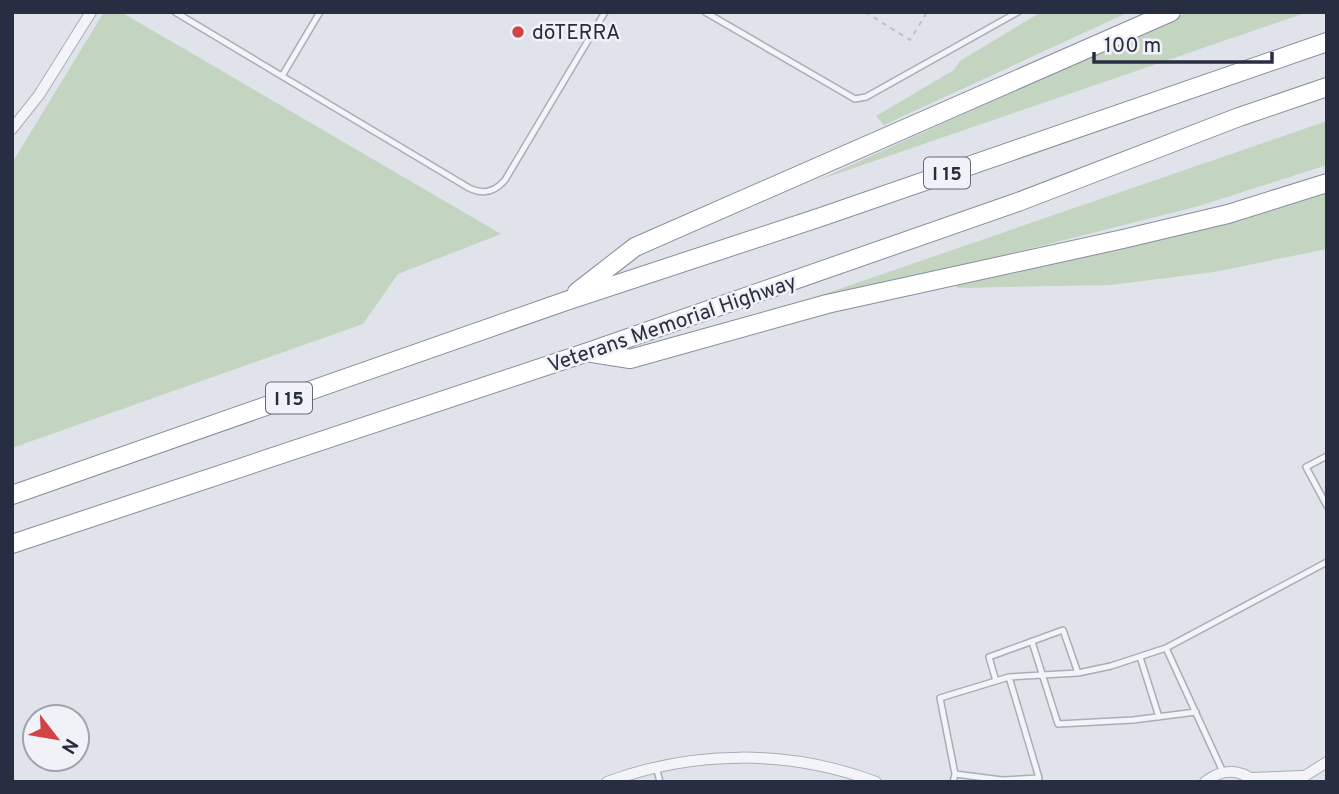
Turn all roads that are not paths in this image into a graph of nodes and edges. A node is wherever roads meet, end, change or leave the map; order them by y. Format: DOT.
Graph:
graph roads {
  1 [pos="91,12"];
  2 [pos="175,12"];
  3 [pos="320,12"];
  4 [pos="605,12"];
  5 [pos="705,12"];
  6 [pos="1018,12"];
  7 [pos="1171,12"];
  8 [pos="1327,42"];
  9 [pos="282,76"];
  10 [pos="1327,87"];
  11 [pos="12,129"];
  12 [pos="1327,183"];
  13 [pos="565,301"];
  14 [pos="588,352"];
  15 [pos="1327,456"];
  16 [pos="12,495"];
  17 [pos="1327,506"];
  18 [pos="12,544"];
  19 [pos="1327,562"];
  20 [pos="1032,642"];
  21 [pos="1166,648"];
  22 [pos="1140,657"];
  23 [pos="1078,673"];
  24 [pos="1041,675"];
  25 [pos="1009,677"];
  26 [pos="996,681"];
  27 [pos="1196,712"];
  28 [pos="1159,717"];
  29 [pos="1327,762"];
  30 [pos="656,766"];
  31 [pos="1223,772"];
  32 [pos="955,774"];
  33 [pos="1300,779"];
  34 [pos="1253,780"];
  35 [pos="607,782"];
  36 [pos="660,782"];
  37 [pos="876,782"];
  38 [pos="953,782"];
  39 [pos="1205,782"];
  1 -- 11 [label="street"];
  2 -- 9 [label="lane"];
  3 -- 9 [label="lane"];
  4 -- 9 [label="lane"];
  5 -- 6 [label="lane"];
  7 -- 13 [label="highway"];
  8 -- 13 [label="highway, I 15"];
  10 -- 14 [label="highway, Veterans Memorial Highway / I 15"];
  12 -- 14 [label="highway"];
  13 -- 16 [label="highway, I 15"];
  14 -- 18 [label="highway, Veterans Memorial Highway / I 15"];
  15 -- 17 [label="lane"];
  19 -- 21 [label="lane"];
  20 -- 23 [label="lane"];
  20 -- 24 [label="lane"];
  20 -- 26 [label="lane"];
  21 -- 22 [label="lane"];
  21 -- 27 [label="lane"];
  22 -- 23 [label="lane"];
  22 -- 28 [label="lane"];
  23 -- 24 [label="lane"];
  24 -- 25 [label="lane"];
  24 -- 28 [label="lane"];
  25 -- 26 [label="lane"];
  25 -- 32 [label="lane"];
  26 -- 32 [label="lane"];
  27 -- 28 [label="lane"];
  27 -- 31 [label="lane"];
  29 -- 33 [label="street"];
  30 -- 35 [label="street"];
  30 -- 36 [label="lane"];
  30 -- 37 [label="street"];
  31 -- 34 [label="street"];
  31 -- 39 [label="street"];
  32 -- 38 [label="lane"];
  33 -- 34 [label="street"];
}
